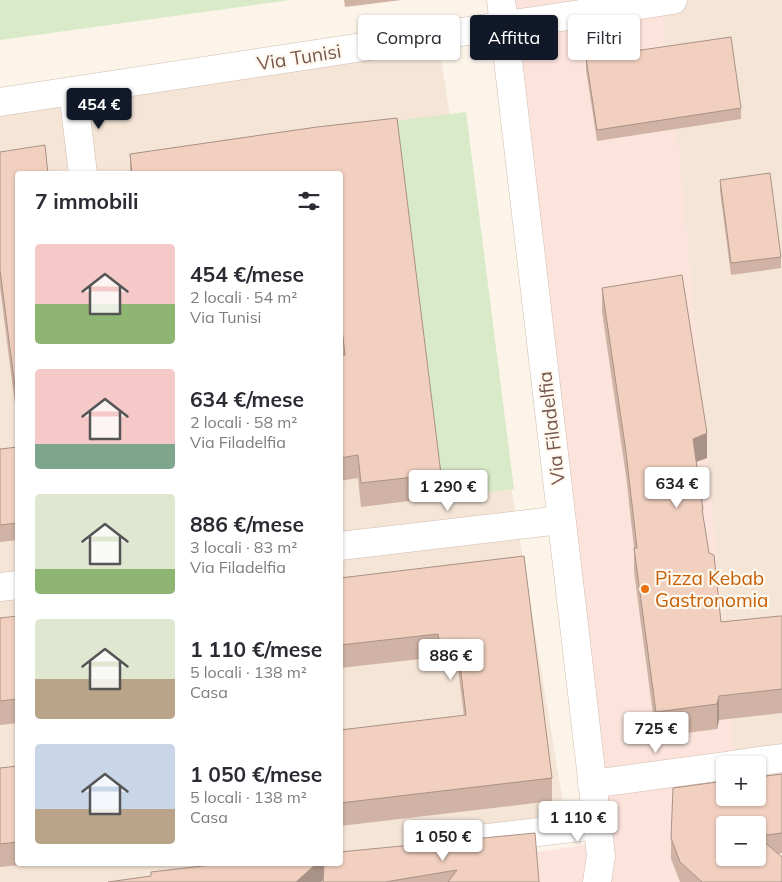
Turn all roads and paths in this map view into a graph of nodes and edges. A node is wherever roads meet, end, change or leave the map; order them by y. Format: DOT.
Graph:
graph roads {
  1 [pos="673,0"];
  2 [pos="502,13"];
  3 [pos="72,91"];
  4 [pos="0,102"];
  5 [pos="83,171"];
  6 [pos="561,520"];
  7 [pos="343,546"];
  8 [pos="15,585"];
  9 [pos="0,587"];
  10 [pos="782,758"];
  11 [pos="766,760"];
  12 [pos="716,767"];
  13 [pos="592,784"];
  14 [pos="597,825"];
  15 [pos="429,845"];
  16 [pos="599,869"];
  17 [pos="614,882"];
  1 -- 2 [label="street, Via Tunisi"];
  2 -- 3 [label="street, Via Tunisi"];
  2 -- 6 [label="street, Via Filadelfia"];
  3 -- 4 [label="street, Via Tunisi"];
  3 -- 5 [label="street"];
  6 -- 7 [label="street"];
  6 -- 13 [label="street, Via Filadelfia"];
  8 -- 9 [label="street"];
  10 -- 11 [label="street"];
  12 -- 13 [label="street"];
  13 -- 14 [label="street, Via Filadelfia"];
  14 -- 15 [label="street"];
  14 -- 16 [label="street, Via Filadelfia"];
  16 -- 17 [label="street"];
}
